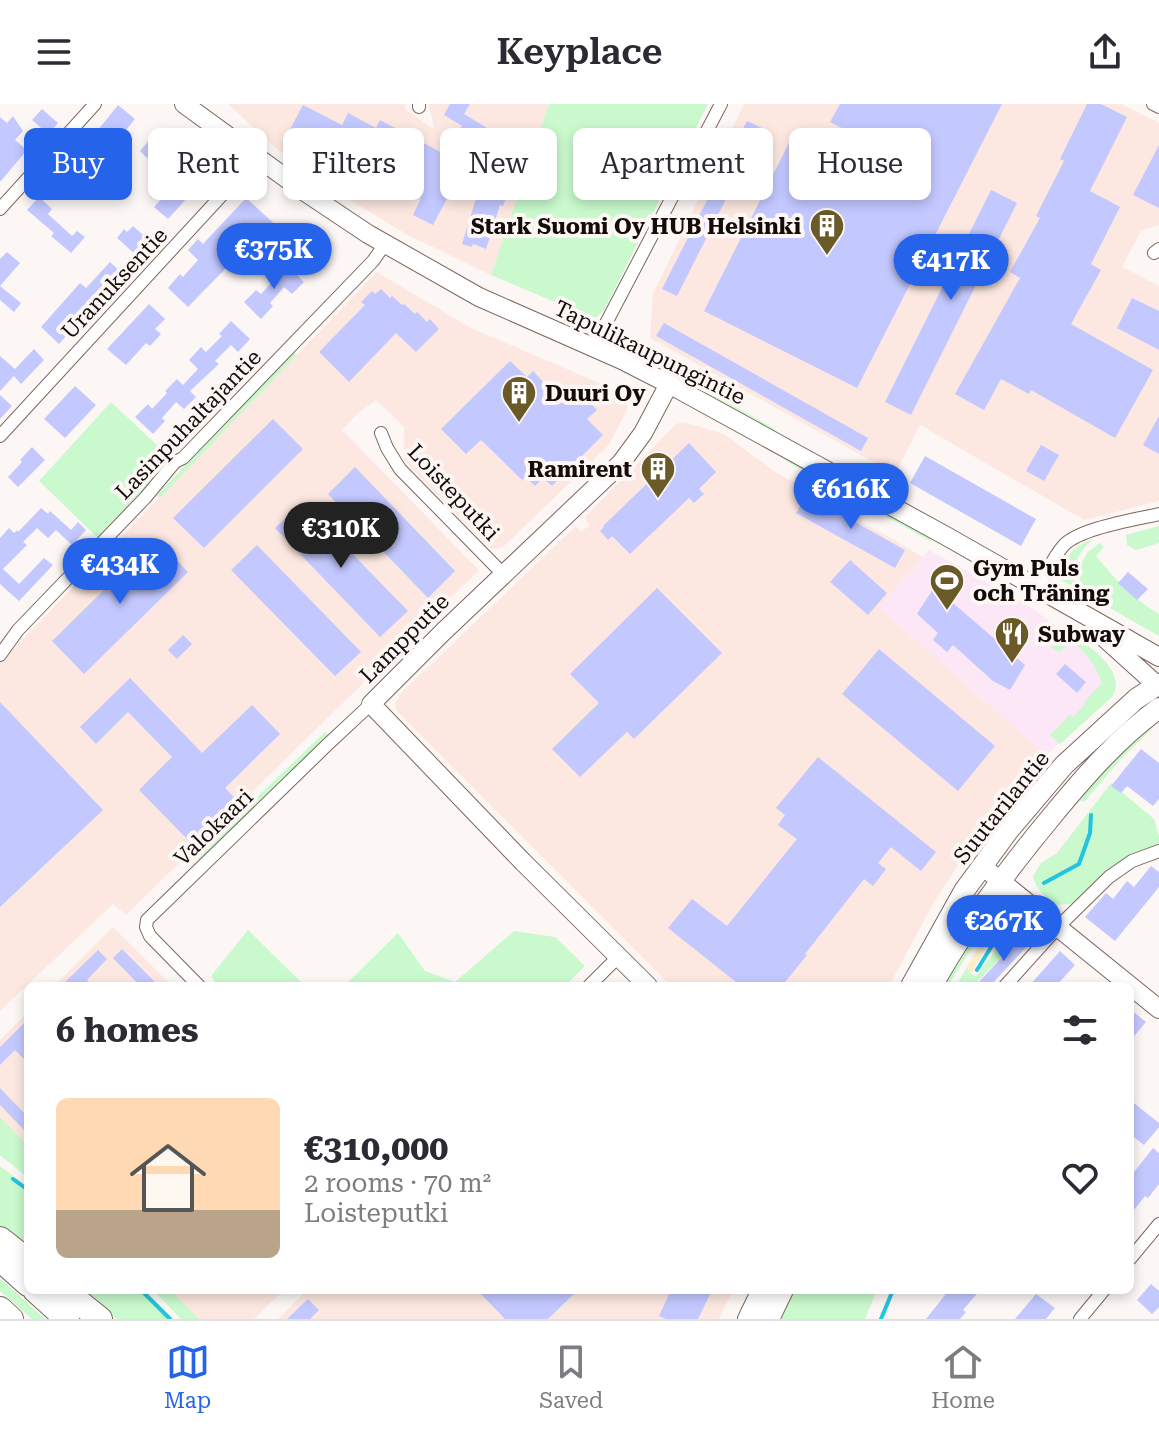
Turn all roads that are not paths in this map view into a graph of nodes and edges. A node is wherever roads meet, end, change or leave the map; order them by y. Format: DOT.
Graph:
graph roads {
  1 [pos="95,104"];
  2 [pos="184,104"];
  3 [pos="199,104"];
  4 [pos="721,104"];
  5 [pos="1153,104"];
  6 [pos="1159,107"];
  7 [pos="215,126"];
  8 [pos="218,128"];
  9 [pos="267,164"];
  10 [pos="217,200"];
  11 [pos="0,209"];
  12 [pos="385,244"];
  13 [pos="593,348"];
  14 [pos="669,384"];
  15 [pos="381,433"];
  16 [pos="0,436"];
  17 [pos="1159,514"];
  18 [pos="504,575"];
  19 [pos="1038,588"];
  20 [pos="1072,609"];
  21 [pos="18,630"];
  22 [pos="0,642"];
  23 [pos="0,655"];
  24 [pos="1159,657"];
  25 [pos="1158,686"];
  26 [pos="371,704"];
  27 [pos="1159,708"];
  28 [pos="1159,851"];
  29 [pos="982,866"];
  30 [pos="1000,880"];
  31 [pos="1058,927"];
  32 [pos="618,957"];
  33 [pos="195,982"];
  34 [pos="593,982"];
  35 [pos="644,982"];
  36 [pos="913,982"];
  37 [pos="934,982"];
  38 [pos="1009,982"];
  39 [pos="1126,982"];
  40 [pos="1134,989"];
  41 [pos="1159,1009"];
  42 [pos="1159,1224"];
  43 [pos="0,1239"];
  44 [pos="1134,1254"];
  45 [pos="24,1258"];
  46 [pos="0,1259"];
  47 [pos="24,1280"];
  48 [pos="39,1294"];
  49 [pos="69,1294"];
  50 [pos="760,1294"];
  51 [pos="781,1294"];
  52 [pos="1101,1294"];
  53 [pos="0,1309"];
  54 [pos="11,1319"];
  55 [pos="67,1319"];
  56 [pos="100,1319"];
  57 [pos="748,1319"];
  58 [pos="769,1319"];
  59 [pos="1080,1319"];
  1 -- 11 [label="street"];
  2 -- 7 [label="main road, Tapulikaupungintie"];
  3 -- 7 [label="main road, Tapulikaupungintie"];
  4 -- 13 [label="street"];
  5 -- 6 [label="street"];
  7 -- 8 [label="main road, Tapulikaupungintie"];
  9 -- 12 [label="main road, Tapulikaupungintie"];
  10 -- 16 [label="street, Uranuksentie"];
  12 -- 13 [label="main road, Tapulikaupungintie"];
  12 -- 21 [label="street, Lasinpuhaltajantie"];
  13 -- 14 [label="main road, Tapulikaupungintie"];
  14 -- 18 [label="main road, Lampputie"];
  14 -- 19 [label="main road, Tapulikaupungintie"];
  15 -- 18 [label="street, Loisteputki"];
  17 -- 19 [label="street"];
  18 -- 26 [label="main road, Lampputie"];
  19 -- 20 [label="main road, Tapulikaupungintie"];
  20 -- 24 [label="main road, Tapulikaupungintie"];
  20 -- 25 [label="main road, Tapulikaupungintie"];
  21 -- 22 [label="street, Lasinpuhaltajantie"];
  21 -- 23 [label="street, Lasinpuhaltajantie"];
  25 -- 29 [label="main road, Suutarilantie"];
  26 -- 32 [label="main road, Lampputie"];
  26 -- 33 [label="street, Valokaari"];
  27 -- 30 [label="main road, Suutarilantie"];
  28 -- 31 [label="street"];
  29 -- 30 [label="main road"];
  29 -- 36 [label="main road, Suutarilantie"];
  30 -- 31 [label="main road"];
  30 -- 37 [label="main road, Suutarilantie"];
  31 -- 38 [label="street"];
  31 -- 39 [label="main road"];
  32 -- 34 [label="street"];
  32 -- 35 [label="main road, Lampputie"];
  40 -- 41 [label="main road"];
  42 -- 44 [label="street"];
  43 -- 45 [label="highway"];
  46 -- 47 [label="highway"];
  48 -- 55 [label="highway"];
  49 -- 56 [label="highway"];
  50 -- 57 [label="main road"];
  51 -- 58 [label="main road"];
  52 -- 59 [label="street"];
  53 -- 54 [label="highway"];
}
